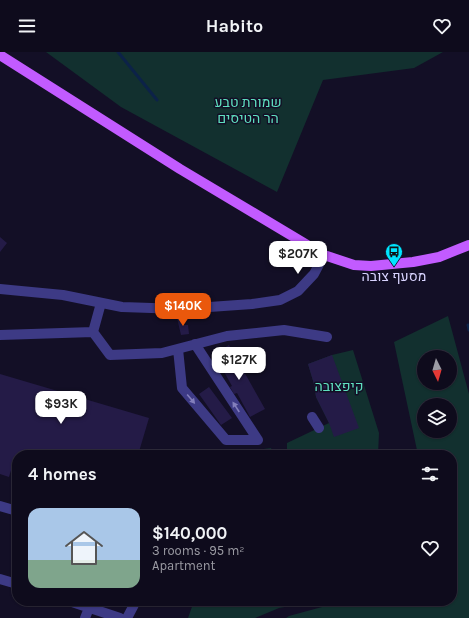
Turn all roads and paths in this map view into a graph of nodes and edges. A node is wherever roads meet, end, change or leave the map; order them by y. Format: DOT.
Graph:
graph roads {
  1 [pos="0,55"];
  2 [pos="469,245"];
  3 [pos="324,255"];
  4 [pos="0,288"];
  5 [pos="101,303"];
  6 [pos="93,332"];
  7 [pos="0,335"];
  8 [pos="327,337"];
  9 [pos="195,344"];
  10 [pos="178,349"];
  11 [pos="312,417"];
  12 [pos="319,428"];
  13 [pos="0,506"];
  14 [pos="12,510"];
  15 [pos="0,579"];
  16 [pos="12,583"];
  17 [pos="82,606"];
  18 [pos="133,606"];
  19 [pos="88,608"];
  20 [pos="85,618"];
  21 [pos="120,618"];
  22 [pos="126,618"];
  1 -- 3 [label="main road"];
  2 -- 3 [label="main road"];
  3 -- 5 [label="street"];
  4 -- 5 [label="street"];
  5 -- 6 [label="street"];
  6 -- 7 [label="street"];
  6 -- 10 [label="street"];
  8 -- 9 [label="street"];
  9 -- 10 [label="street"];
  10 -- 9 [label="street, one-way"];
  11 -- 12 [label="street"];
  13 -- 14 [label="street"];
  15 -- 16 [label="street"];
  17 -- 19 [label="street"];
  18 -- 22 [label="street"];
  19 -- 20 [label="street"];
  19 -- 21 [label="street"];
}
